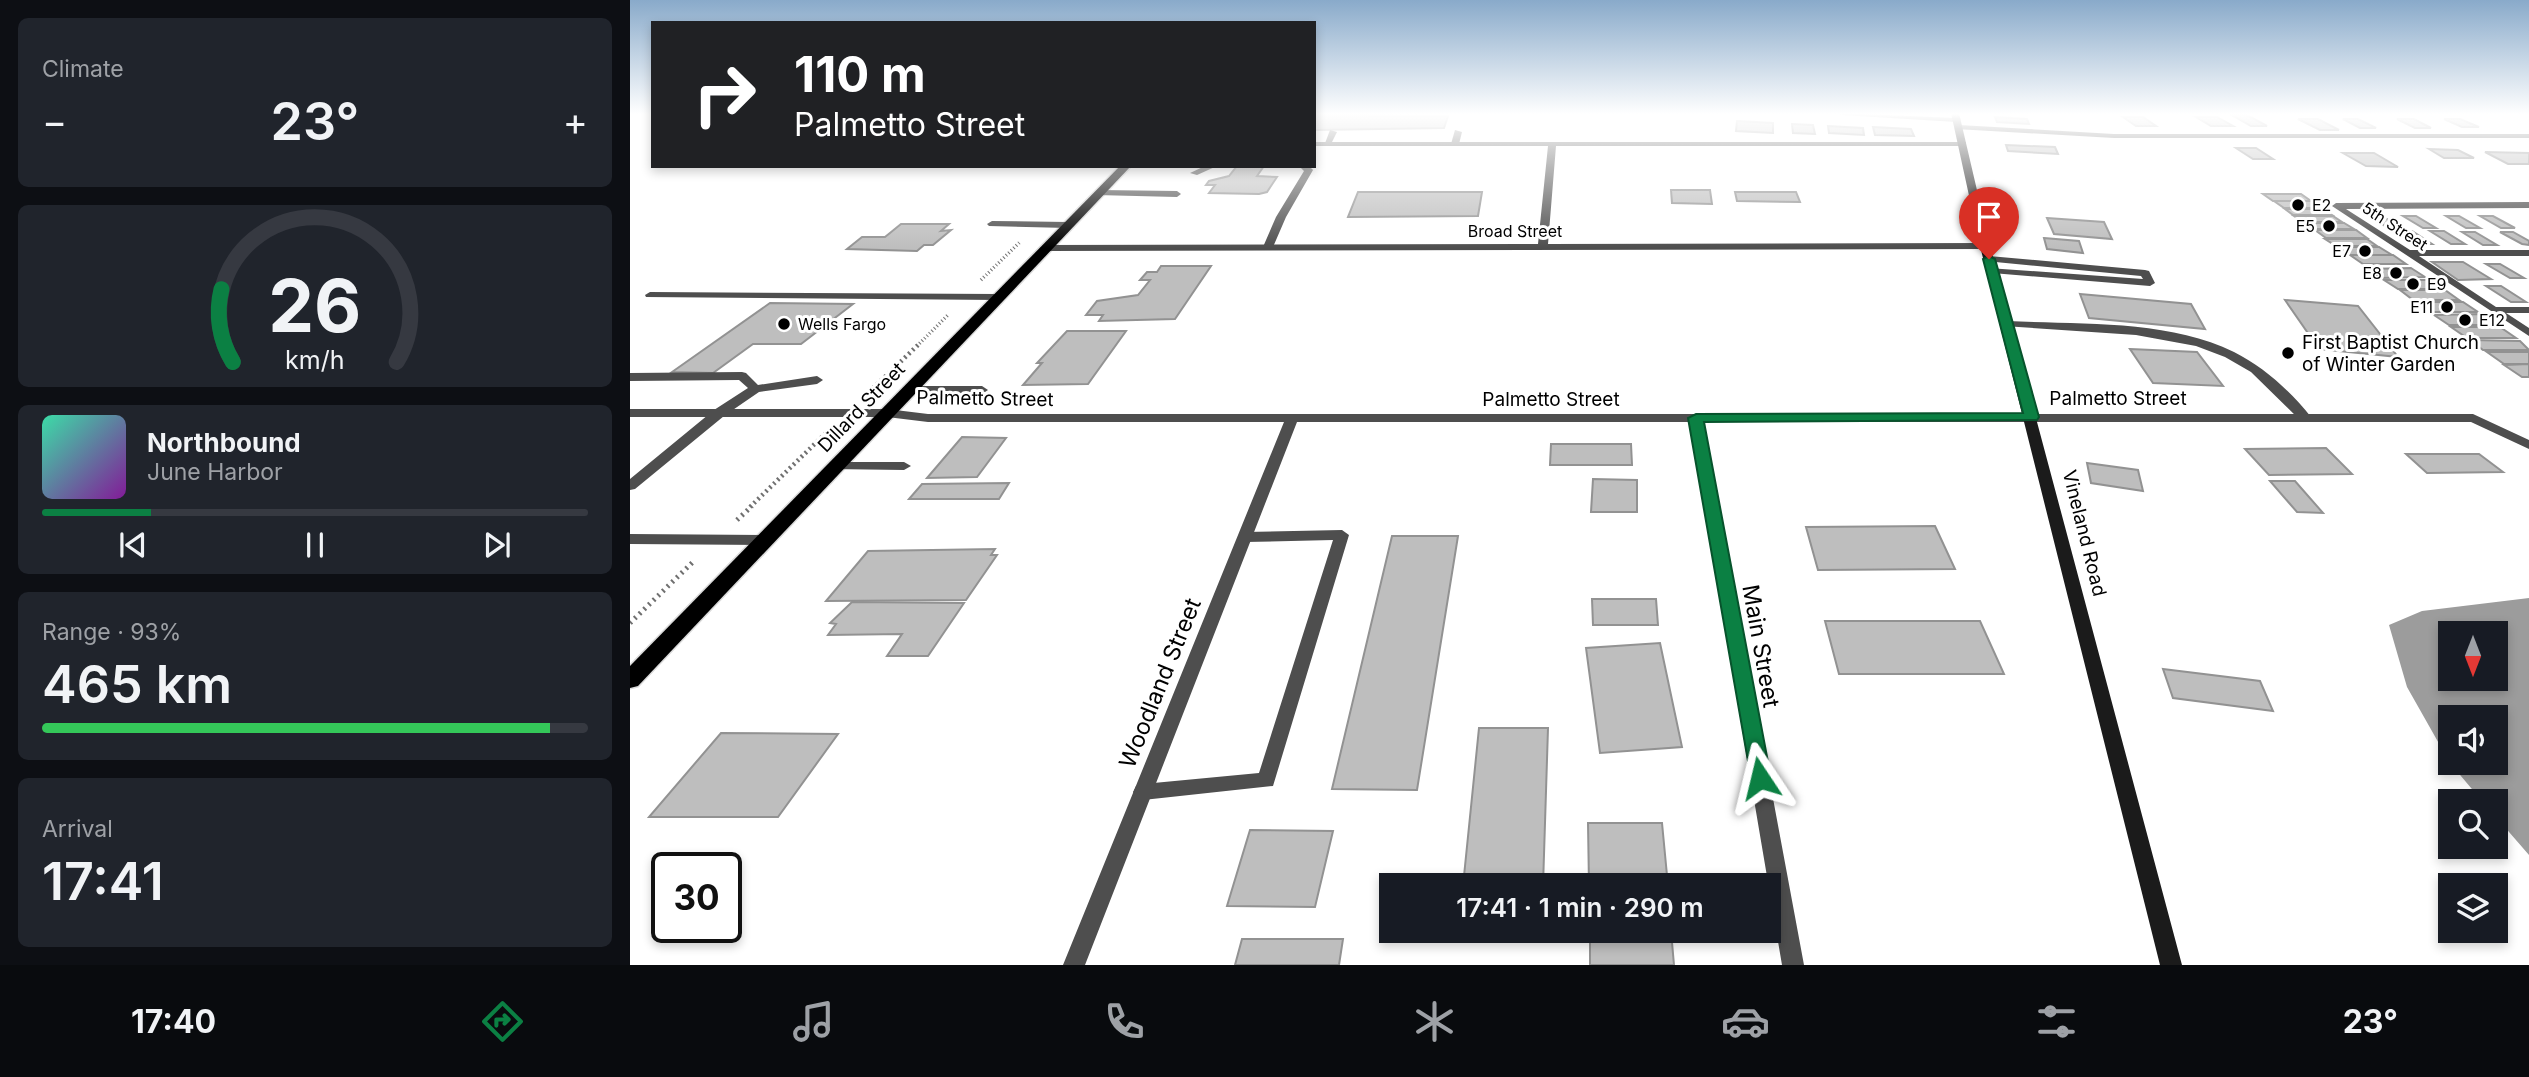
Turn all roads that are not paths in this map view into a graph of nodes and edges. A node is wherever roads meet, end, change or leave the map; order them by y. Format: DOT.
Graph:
graph roads {
  1 [pos="1551,158"];
  2 [pos="1966,158"];
  3 [pos="1124,168"];
  4 [pos="1208,168"];
  5 [pos="1306,168"];
  6 [pos="1194,173"];
  7 [pos="1100,193"];
  8 [pos="1177,194"];
  9 [pos="2529,205"];
  10 [pos="992,225"];
  11 [pos="1068,225"];
  12 [pos="1543,246"];
  13 [pos="1985,246"];
  14 [pos="1268,247"];
  15 [pos="1045,248"];
  16 [pos="2408,253"];
  17 [pos="2529,253"];
  18 [pos="1990,265"];
  19 [pos="650,295"];
  20 [pos="998,297"];
  21 [pos="2495,310"];
  22 [pos="2529,310"];
  23 [pos="2007,324"];
  24 [pos="2529,333"];
  25 [pos="630,377"];
  26 [pos="817,380"];
  27 [pos="755,388"];
  28 [pos="908,390"];
  29 [pos="982,390"];
  30 [pos="630,413"];
  31 [pos="719,413"];
  32 [pos="887,413"];
  33 [pos="2032,417"];
  34 [pos="2305,417"];
  35 [pos="1696,418"];
  36 [pos="1292,419"];
  37 [pos="2529,445"];
  38 [pos="835,466"];
  39 [pos="904,467"];
  40 [pos="630,486"];
  41 [pos="1245,537"];
  42 [pos="630,539"];
  43 [pos="764,540"];
  44 [pos="632,676"];
  45 [pos="1143,792"];
  46 [pos="1074,965"];
  47 [pos="1793,965"];
  48 [pos="2171,965"];
  1 -- 12 [label="street"];
  2 -- 13 [label="main road, Vineland Road"];
  3 -- 7 [label="main road, Dillard Street"];
  4 -- 6 [label="street"];
  5 -- 14 [label="street"];
  7 -- 8 [label="street"];
  7 -- 11 [label="main road, Dillard Street"];
  9 -- 16 [label="street, 5th Street"];
  10 -- 11 [label="street"];
  11 -- 15 [label="main road, Dillard Street"];
  12 -- 13 [label="street, Broad Street"];
  12 -- 14 [label="street, Broad Street"];
  13 -- 18 [label="main road, Vineland Road"];
  14 -- 15 [label="street, Broad Street"];
  15 -- 20 [label="main road, Dillard Street"];
  16 -- 17 [label="street"];
  16 -- 21 [label="street, 5th Street"];
  18 -- 18 [label="street"];
  18 -- 23 [label="main road, Vineland Road"];
  19 -- 20 [label="street"];
  20 -- 28 [label="main road, Dillard Street"];
  21 -- 22 [label="street"];
  21 -- 24 [label="street, 5th Street"];
  23 -- 33 [label="main road, Vineland Road"];
  23 -- 34 [label="street"];
  25 -- 27 [label="street"];
  26 -- 27 [label="street"];
  27 -- 31 [label="street"];
  28 -- 29 [label="street"];
  28 -- 32 [label="main road, Dillard Street"];
  30 -- 31 [label="street, Palmetto Street"];
  31 -- 32 [label="street, Palmetto Street"];
  31 -- 40 [label="street"];
  32 -- 36 [label="street, Palmetto Street"];
  32 -- 38 [label="main road, Dillard Street"];
  33 -- 34 [label="street, Palmetto Street"];
  33 -- 35 [label="street, Palmetto Street"];
  33 -- 48 [label="main road, Vineland Road"];
  34 -- 37 [label="street, Palmetto Street"];
  35 -- 36 [label="street, Palmetto Street"];
  35 -- 47 [label="street, Main Street"];
  36 -- 41 [label="street, Woodland Street"];
  38 -- 39 [label="street"];
  38 -- 43 [label="main road, Dillard Street"];
  41 -- 45 [label="street, Woodland Street"];
  41 -- 45 [label="street"];
  42 -- 43 [label="street"];
  43 -- 44 [label="main road, Dillard Street"];
  45 -- 46 [label="street, Woodland Street"];
}
